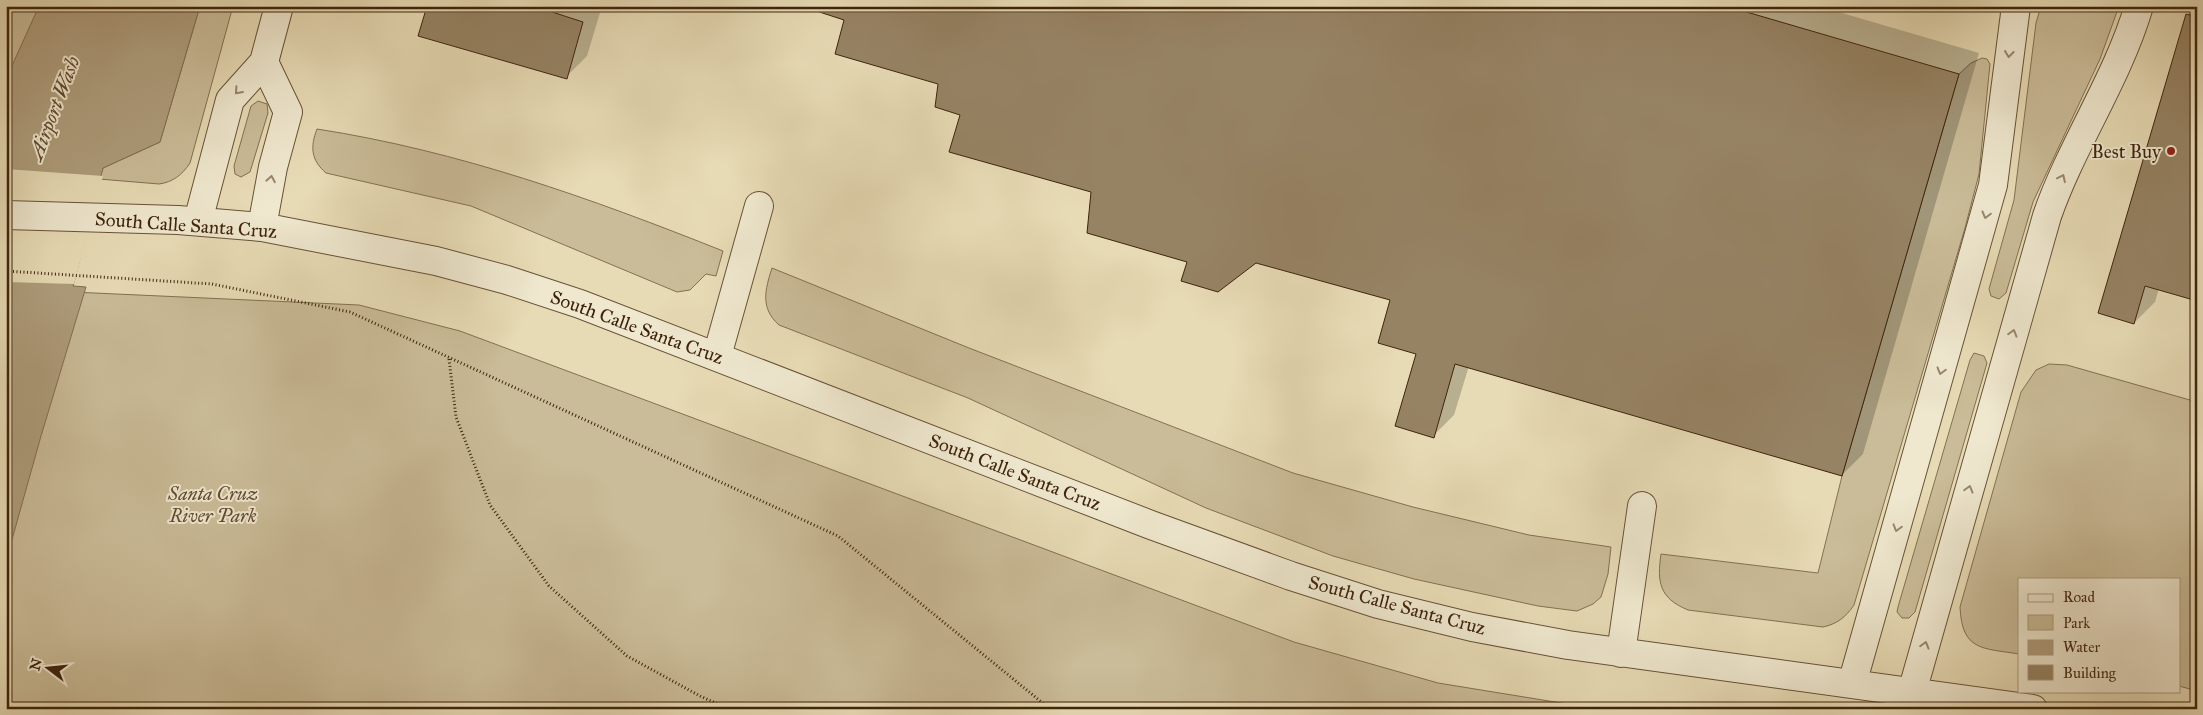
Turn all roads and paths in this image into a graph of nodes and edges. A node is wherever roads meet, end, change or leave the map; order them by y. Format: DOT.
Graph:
graph roads {
  1 [pos="279,6"];
  2 [pos="2016,6"];
  3 [pos="2139,6"];
  4 [pos="264,62"];
  5 [pos="759,206"];
  6 [pos="6,215"];
  7 [pos="198,221"];
  8 [pos="262,227"];
  9 [pos="6,271"];
  10 [pos="717,356"];
  11 [pos="449,358"];
  12 [pos="1642,506"];
  13 [pos="1621,652"];
  14 [pos="1852,684"];
  15 [pos="1912,692"];
  16 [pos="729,709"];
  17 [pos="1050,709"];
  18 [pos="2033,709"];
  1 -- 4 [label="street"];
  2 -- 14 [label="street, one-way"];
  15 -- 3 [label="street, one-way"];
  4 -- 7 [label="street, one-way"];
  8 -- 4 [label="street, one-way"];
  5 -- 10 [label="street"];
  6 -- 7 [label="street, South Calle Santa Cruz"];
  7 -- 8 [label="street, South Calle Santa Cruz"];
  8 -- 10 [label="street, South Calle Santa Cruz"];
  9 -- 11 [label="path"];
  10 -- 13 [label="street, South Calle Santa Cruz"];
  11 -- 16 [label="path"];
  11 -- 17 [label="path"];
  12 -- 13 [label="street"];
  13 -- 14 [label="street, South Calle Santa Cruz"];
  14 -- 15 [label="street, South Calle Santa Cruz"];
  15 -- 18 [label="street, South Calle Santa Cruz"];
}
